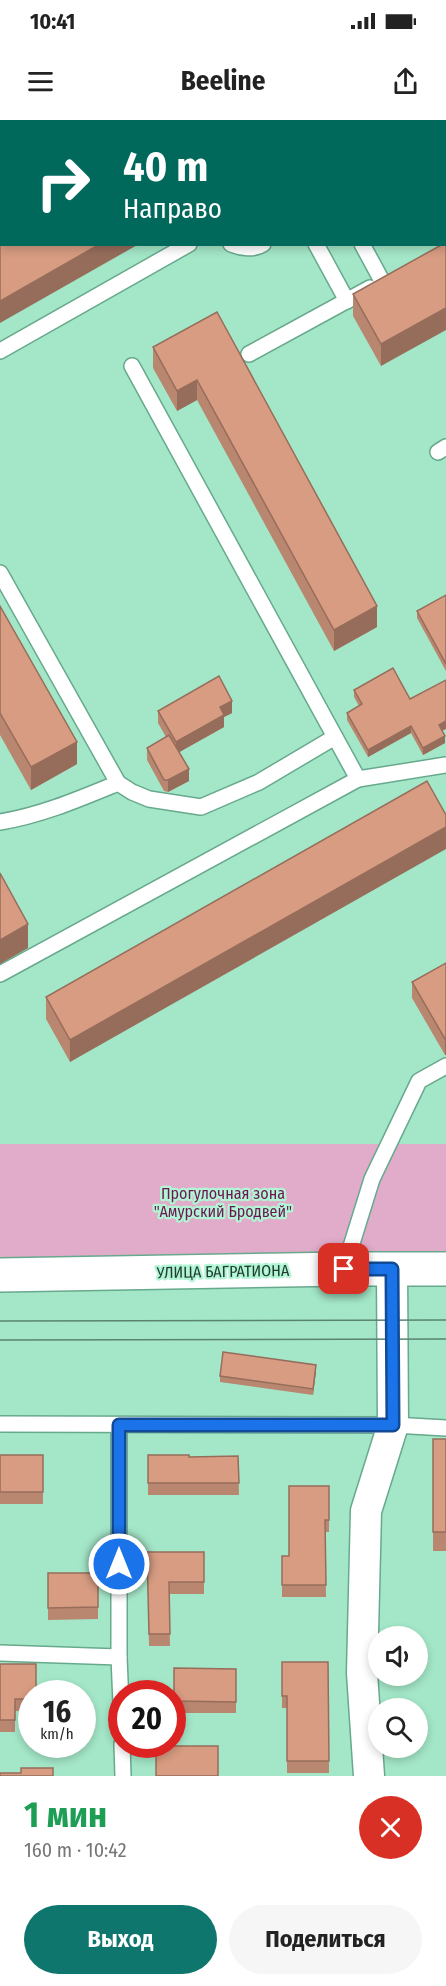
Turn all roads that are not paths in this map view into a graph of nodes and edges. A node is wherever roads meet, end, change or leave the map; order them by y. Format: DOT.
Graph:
graph roads {
  1 [pos="185,246"];
  2 [pos="236,246"];
  3 [pos="260,246"];
  4 [pos="317,246"];
  5 [pos="363,246"];
  6 [pos="347,301"];
  7 [pos="0,351"];
  8 [pos="249,354"];
  9 [pos="132,366"];
  10 [pos="0,573"];
  11 [pos="335,737"];
  12 [pos="446,765"];
  13 [pos="358,779"];
  14 [pos="118,783"];
  15 [pos="0,822"];
  16 [pos="0,974"];
  17 [pos="446,1066"];
  18 [pos="344,1269"];
  19 [pos="392,1269"];
  20 [pos="446,1269"];
  21 [pos="0,1275"];
  22 [pos="0,1424"];
  23 [pos="119,1425"];
  24 [pos="393,1425"];
  25 [pos="446,1428"];
  26 [pos="0,1653"];
  27 [pos="119,1657"];
  28 [pos="120,1680"];
  29 [pos="122,1758"];
  30 [pos="123,1776"];
  31 [pos="369,1776"];
  1 -- 7 [label="lane"];
  2 -- 3 [label="lane"];
  4 -- 6 [label="lane"];
  5 -- 6 [label="lane"];
  6 -- 8 [label="lane"];
  9 -- 11 [label="lane"];
  10 -- 14 [label="lane"];
  11 -- 13 [label="lane"];
  11 -- 14 [label="lane"];
  12 -- 13 [label="lane"];
  13 -- 16 [label="lane"];
  14 -- 15 [label="lane"];
  17 -- 18 [label="lane"];
  18 -- 19 [label="street, УЛИЦА БАГРАТИОНА"];
  18 -- 21 [label="street, УЛИЦА БАГРАТИОНА"];
  19 -- 20 [label="street, УЛИЦА БАГРАТИОНА"];
  19 -- 24 [label="street"];
  22 -- 23 [label="lane"];
  23 -- 24 [label="lane"];
  23 -- 27 [label="lane"];
  24 -- 25 [label="lane"];
  24 -- 31 [label="street"];
  26 -- 27 [label="lane"];
  27 -- 28 [label="lane"];
  29 -- 30 [label="lane"];
}
